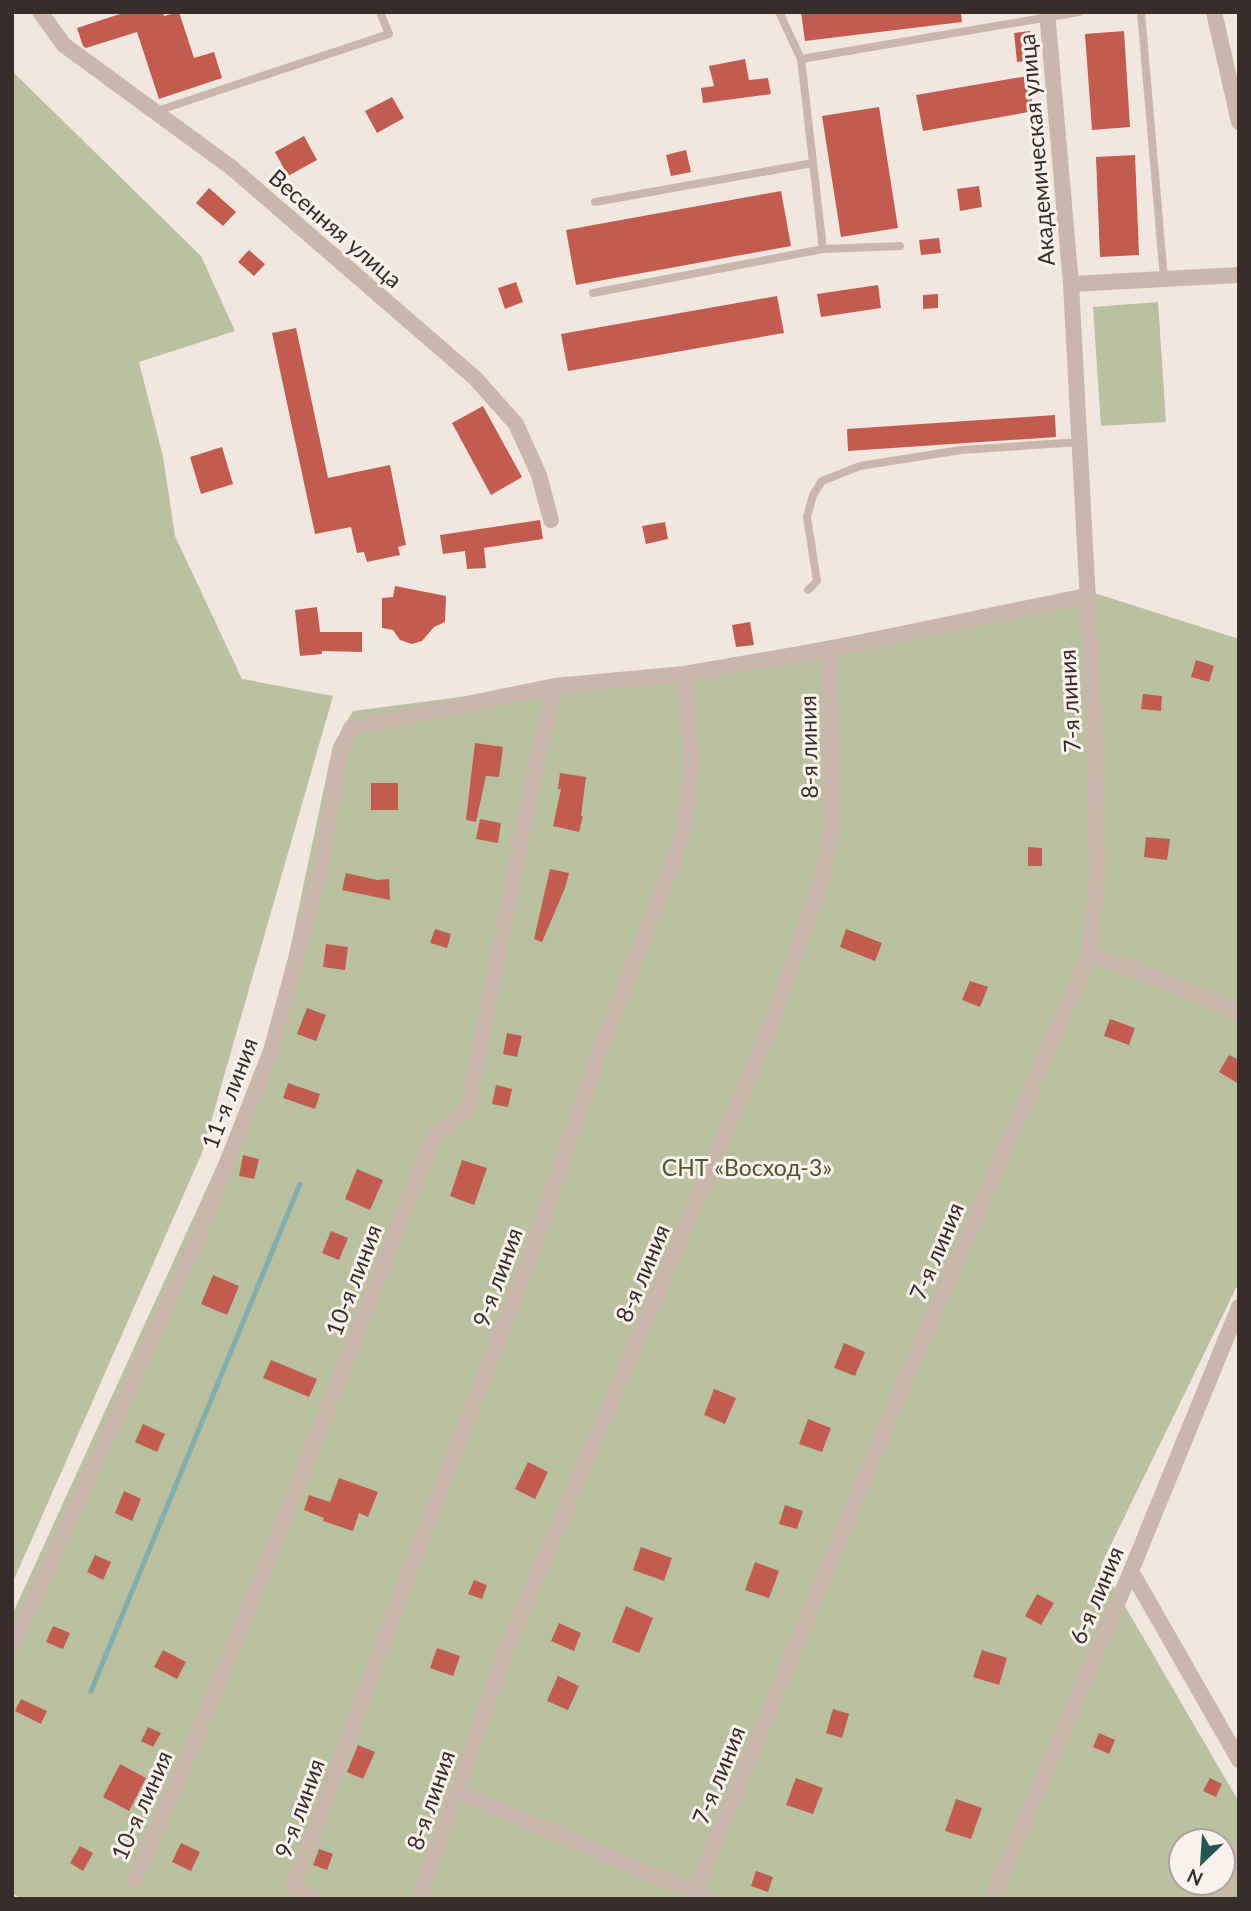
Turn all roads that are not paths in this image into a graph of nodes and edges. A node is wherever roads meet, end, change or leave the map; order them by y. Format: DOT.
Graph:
graph roads {
  1 [pos="40,12"];
  2 [pos="380,12"];
  3 [pos="779,12"];
  4 [pos="1079,12"];
  5 [pos="1141,12"];
  6 [pos="1214,12"];
  7 [pos="1048,15"];
  8 [pos="801,60"];
  9 [pos="155,112"];
  10 [pos="1239,122"];
  11 [pos="813,163"];
  12 [pos="594,202"];
  13 [pos="900,246"];
  14 [pos="823,250"];
  15 [pos="1239,275"];
  16 [pos="1164,279"];
  17 [pos="1071,284"];
  18 [pos="593,293"];
  19 [pos="1079,442"];
  20 [pos="551,520"];
  21 [pos="808,590"];
  22 [pos="1086,596"];
  23 [pos="829,649"];
  24 [pos="684,674"];
  25 [pos="555,686"];
  26 [pos="1090,953"];
  27 [pos="1239,1013"];
  28 [pos="1239,1307"];
  29 [pos="1131,1571"];
  30 [pos="12,1647"];
  31 [pos="1239,1760"];
  32 [pos="457,1791"];
  33 [pos="1239,1850"];
  34 [pos="134,1880"];
  35 [pos="698,1897"];
  36 [pos="315,1899"];
  37 [pos="419,1899"];
  38 [pos="992,1899"];
  39 [pos="1218,1899"];
  1 -- 9 [label="street, Весенняя улица"];
  2 -- 9 [label="lane"];
  3 -- 8 [label="lane"];
  4 -- 7 [label="lane"];
  5 -- 16 [label="lane"];
  6 -- 10 [label="street"];
  7 -- 8 [label="lane"];
  7 -- 17 [label="street, Академическая улица"];
  8 -- 11 [label="lane"];
  9 -- 20 [label="street, Весенняя улица"];
  11 -- 12 [label="lane"];
  11 -- 14 [label="lane"];
  13 -- 14 [label="lane"];
  14 -- 18 [label="lane"];
  15 -- 16 [label="street"];
  16 -- 17 [label="street"];
  17 -- 19 [label="street, Академическая улица"];
  19 -- 21 [label="lane"];
  19 -- 22 [label="street, 7-я линия"];
  22 -- 23 [label="street"];
  22 -- 26 [label="street, 7-я линия"];
  23 -- 24 [label="street"];
  23 -- 32 [label="street, 8-я линия"];
  24 -- 25 [label="street"];
  24 -- 36 [label="street, 9-я линия"];
  25 -- 30 [label="street, 11-я линия"];
  25 -- 34 [label="street, 10-я линия"];
  26 -- 27 [label="street"];
  26 -- 35 [label="street, 7-я линия"];
  28 -- 29 [label="street, 6-я линия"];
  29 -- 31 [label="street"];
  29 -- 38 [label="street, 6-я линия"];
  32 -- 35 [label="street"];
  32 -- 37 [label="street, 8-я линия"];
  33 -- 39 [label="street"];
}
